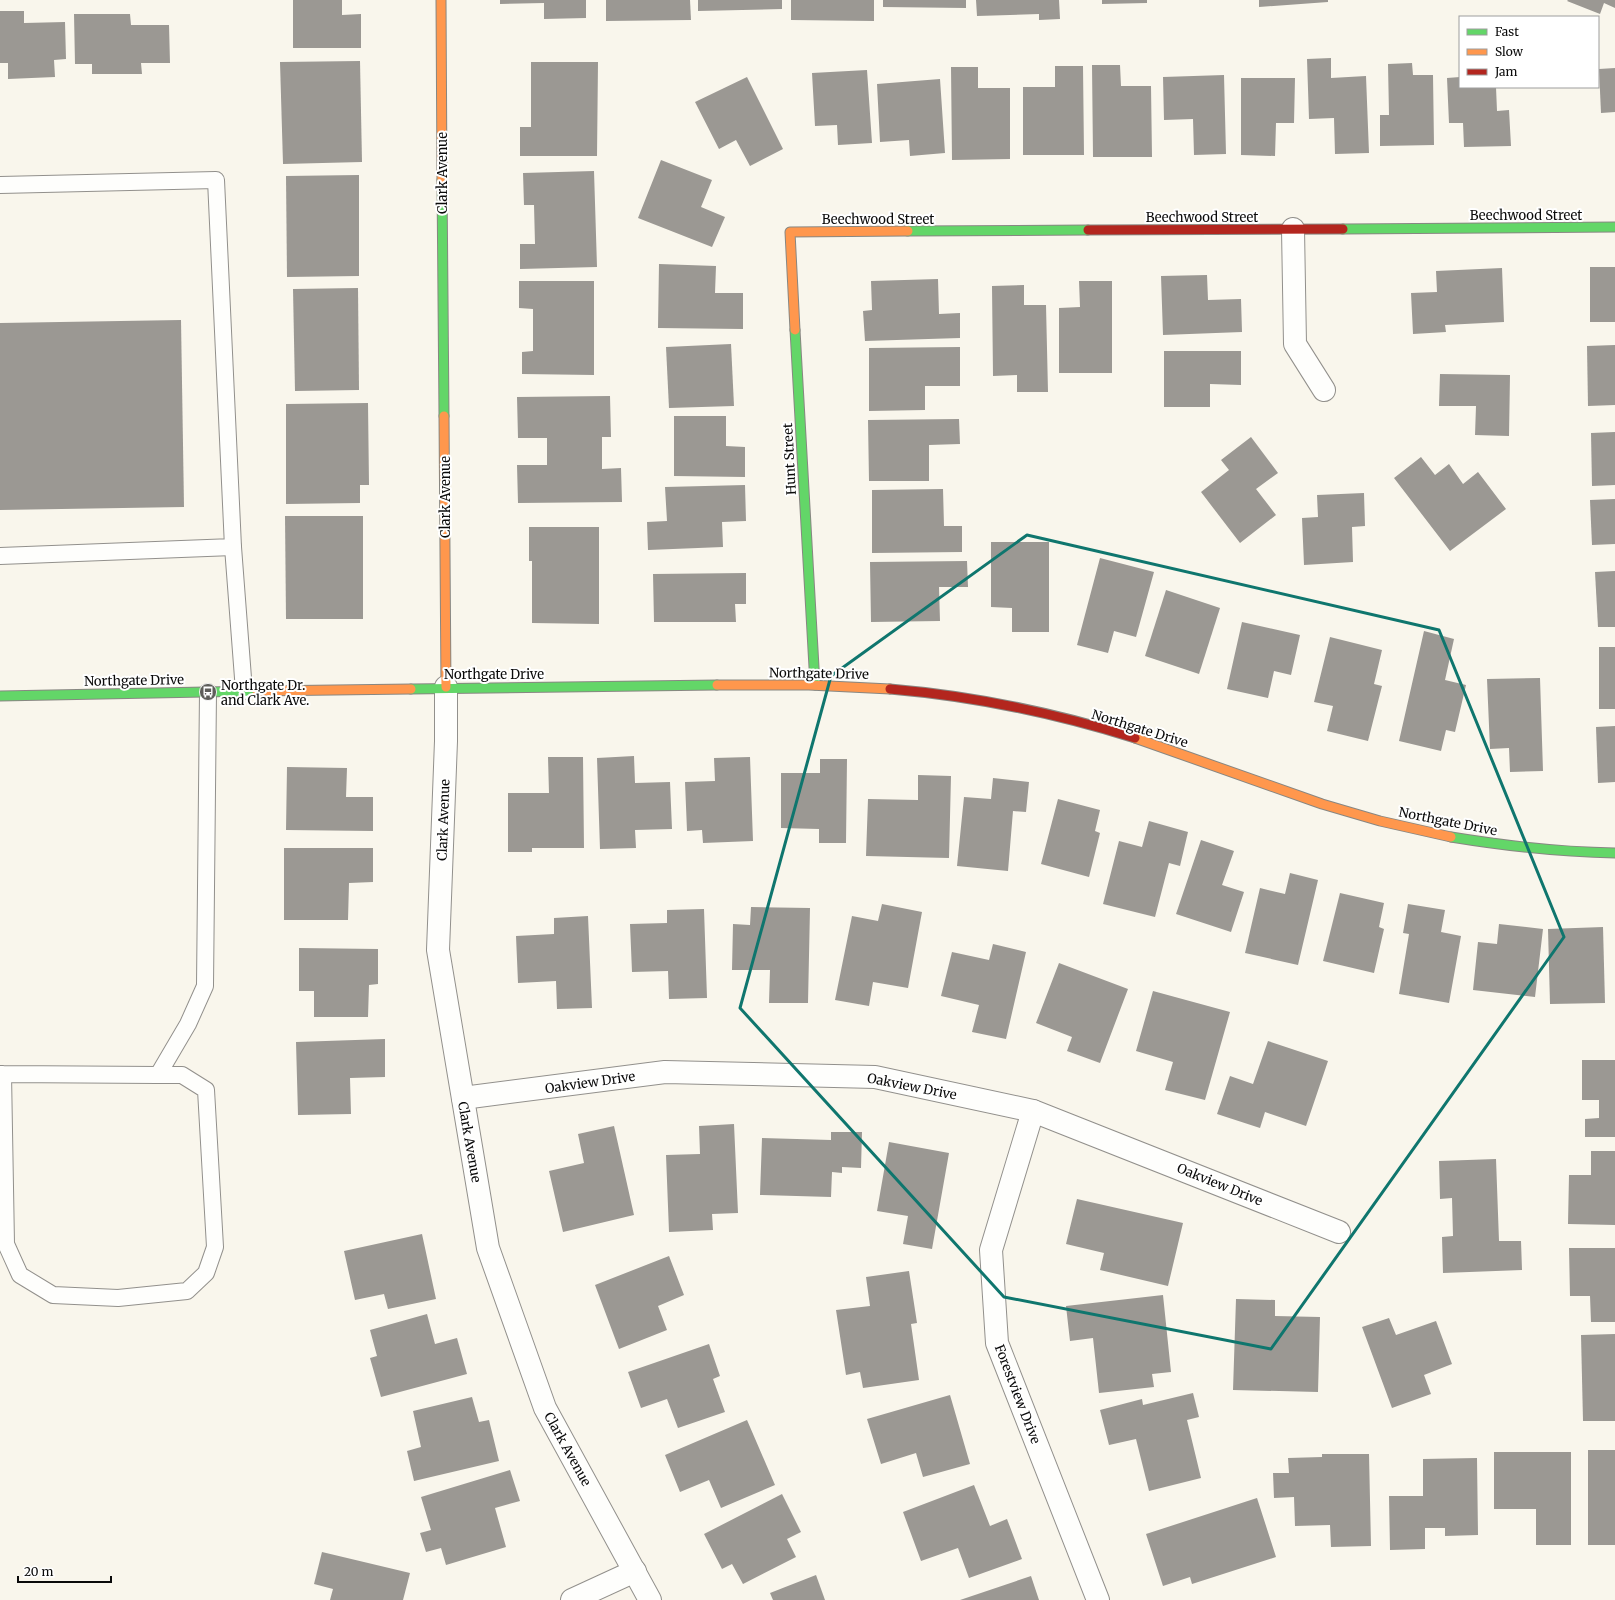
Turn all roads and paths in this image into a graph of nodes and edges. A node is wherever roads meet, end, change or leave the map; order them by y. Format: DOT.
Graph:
graph roads {
  1 [pos="441,0"];
  2 [pos="0,185"];
  3 [pos="1615,227"];
  4 [pos="1293,229"];
  5 [pos="790,232"];
  6 [pos="1324,390"];
  7 [pos="233,547"];
  8 [pos="0,556"];
  9 [pos="815,685"];
  10 [pos="446,687"];
  11 [pos="244,691"];
  12 [pos="208,692"];
  13 [pos="0,696"];
  14 [pos="1615,853"];
  15 [pos="1,1074"];
  16 [pos="158,1075"];
  17 [pos="463,1098"];
  18 [pos="1033,1111"];
  19 [pos="1339,1232"];
  20 [pos="635,1571"];
  21 [pos="572,1600"];
  22 [pos="650,1600"];
  23 [pos="1098,1600"];
  1 -- 10 [label="street, Clark Avenue"];
  2 -- 7 [label="lane"];
  3 -- 4 [label="street, Beechwood Street"];
  4 -- 5 [label="street, Beechwood Street"];
  4 -- 6 [label="street"];
  5 -- 9 [label="street, Hunt Street"];
  7 -- 8 [label="lane"];
  7 -- 11 [label="lane"];
  9 -- 10 [label="street, Northgate Drive"];
  9 -- 14 [label="street, Northgate Drive"];
  10 -- 11 [label="street, Northgate Drive"];
  10 -- 17 [label="street, Clark Avenue"];
  11 -- 12 [label="street, Northgate Drive"];
  12 -- 13 [label="street, Northgate Drive"];
  12 -- 16 [label="lane"];
  15 -- 16 [label="lane"];
  15 -- 16 [label="lane"];
  17 -- 18 [label="street, Oakview Drive"];
  17 -- 20 [label="street, Clark Avenue"];
  18 -- 19 [label="street, Oakview Drive"];
  18 -- 23 [label="street, Forestview Drive"];
  20 -- 21 [label="street"];
  20 -- 22 [label="street, Clark Avenue"];
}
